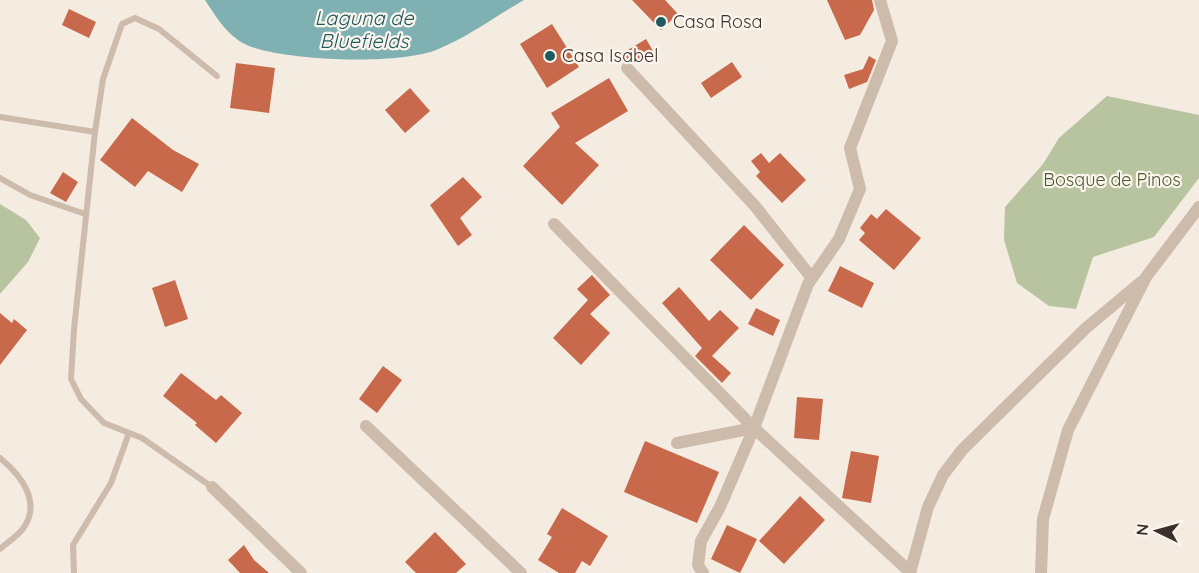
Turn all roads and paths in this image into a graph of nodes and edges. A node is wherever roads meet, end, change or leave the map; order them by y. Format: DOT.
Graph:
graph roads {
  1 [pos="880,0"];
  2 [pos="627,68"];
  3 [pos="217,76"];
  4 [pos="0,117"];
  5 [pos="94,132"];
  6 [pos="0,178"];
  7 [pos="1199,207"];
  8 [pos="85,214"];
  9 [pos="554,224"];
  10 [pos="811,277"];
  11 [pos="1146,277"];
  12 [pos="366,426"];
  13 [pos="754,428"];
  14 [pos="129,433"];
  15 [pos="677,443"];
  16 [pos="0,458"];
  17 [pos="212,488"];
  18 [pos="0,549"];
  19 [pos="699,570"];
  20 [pos="910,572"];
  21 [pos="74,573"];
  22 [pos="302,573"];
  23 [pos="521,573"];
  24 [pos="1041,573"];
  1 -- 10 [label="street"];
  2 -- 10 [label="street"];
  3 -- 5 [label="lane"];
  4 -- 5 [label="lane"];
  5 -- 8 [label="lane"];
  6 -- 8 [label="lane"];
  7 -- 11 [label="street"];
  8 -- 14 [label="lane"];
  9 -- 13 [label="street"];
  10 -- 13 [label="street"];
  11 -- 20 [label="street"];
  11 -- 24 [label="street"];
  12 -- 23 [label="street"];
  13 -- 15 [label="street"];
  13 -- 19 [label="street"];
  13 -- 20 [label="street"];
  14 -- 17 [label="lane"];
  14 -- 21 [label="lane"];
  16 -- 18 [label="lane"];
  17 -- 22 [label="street"];
}
